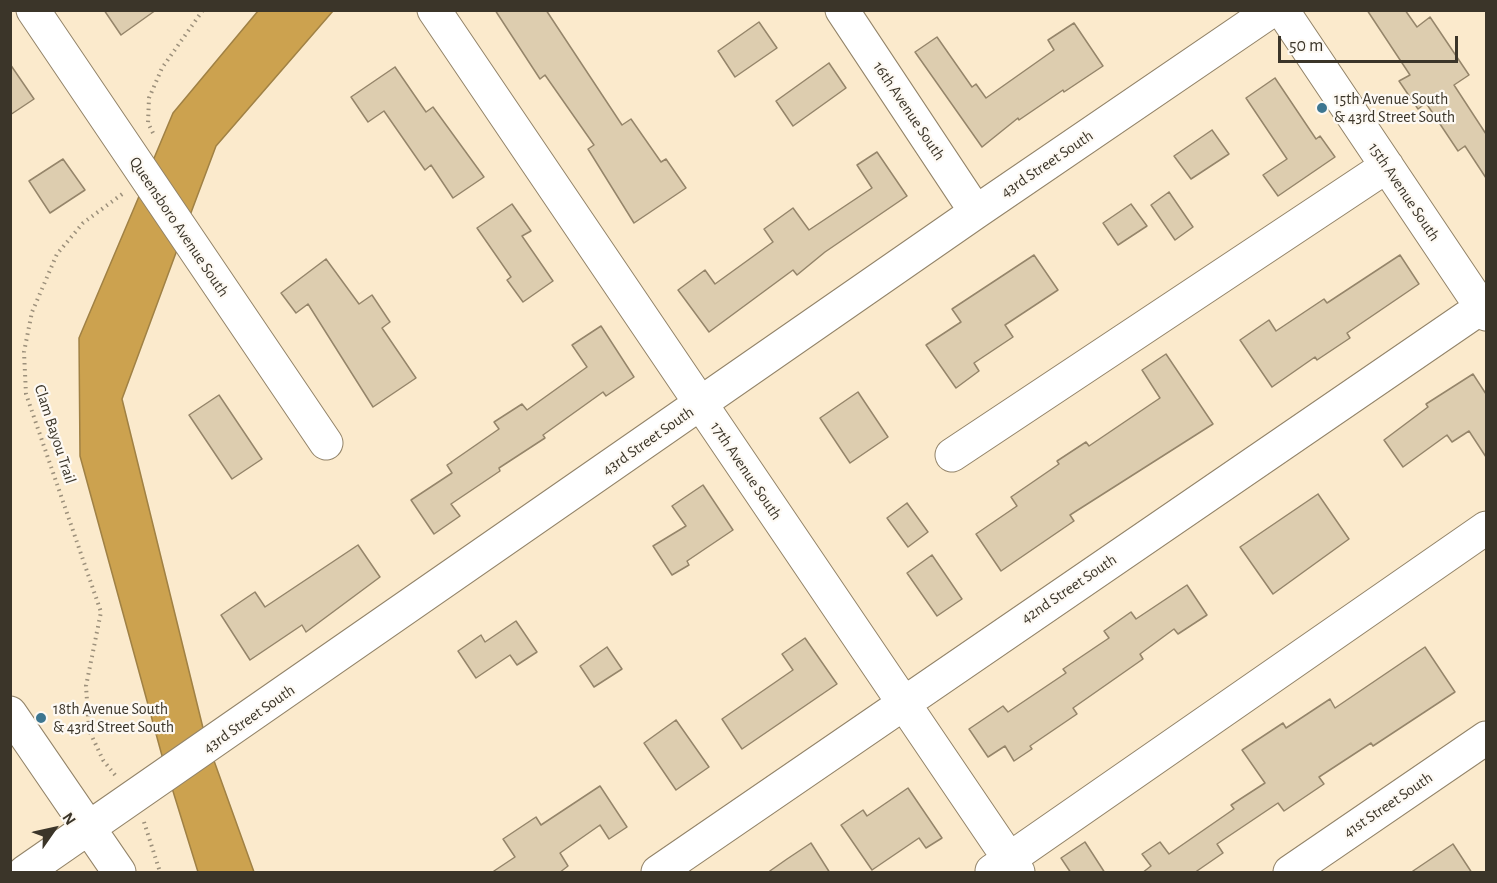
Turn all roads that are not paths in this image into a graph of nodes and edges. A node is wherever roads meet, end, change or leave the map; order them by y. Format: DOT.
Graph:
graph roads {
  1 [pos="33,10"];
  2 [pos="434,10"];
  3 [pos="842,10"];
  4 [pos="1272,10"];
  5 [pos="1282,10"];
  6 [pos="1387,166"];
  7 [pos="976,212"];
  8 [pos="1484,311"];
  9 [pos="701,404"];
  10 [pos="326,443"];
  11 [pos="952,455"];
  12 [pos="1486,528"];
  13 [pos="902,703"];
  14 [pos="10,713"];
  15 [pos="1486,738"];
  16 [pos="89,828"];
  17 [pos="1006,868"];
  18 [pos="25,873"];
  19 [pos="119,873"];
  20 [pos="658,873"];
  21 [pos="1290,873"];
  1 -- 10 [label="street, Queensboro Avenue South"];
  2 -- 9 [label="street, 17th Avenue South"];
  3 -- 7 [label="street, 16th Avenue South"];
  4 -- 7 [label="street, 43rd Street South"];
  5 -- 6 [label="street, 15th Avenue South"];
  6 -- 8 [label="street, 15th Avenue South"];
  6 -- 11 [label="street"];
  7 -- 9 [label="street, 43rd Street South"];
  8 -- 13 [label="street, 42nd Street South"];
  9 -- 13 [label="street, 17th Avenue South"];
  9 -- 16 [label="street, 43rd Street South"];
  12 -- 17 [label="street"];
  13 -- 17 [label="street, 17th Avenue South"];
  13 -- 20 [label="street, 42nd Street South"];
  14 -- 16 [label="street"];
  15 -- 21 [label="street, 41st Street South"];
  16 -- 18 [label="street, 43rd Street South"];
  16 -- 19 [label="street"];
}
